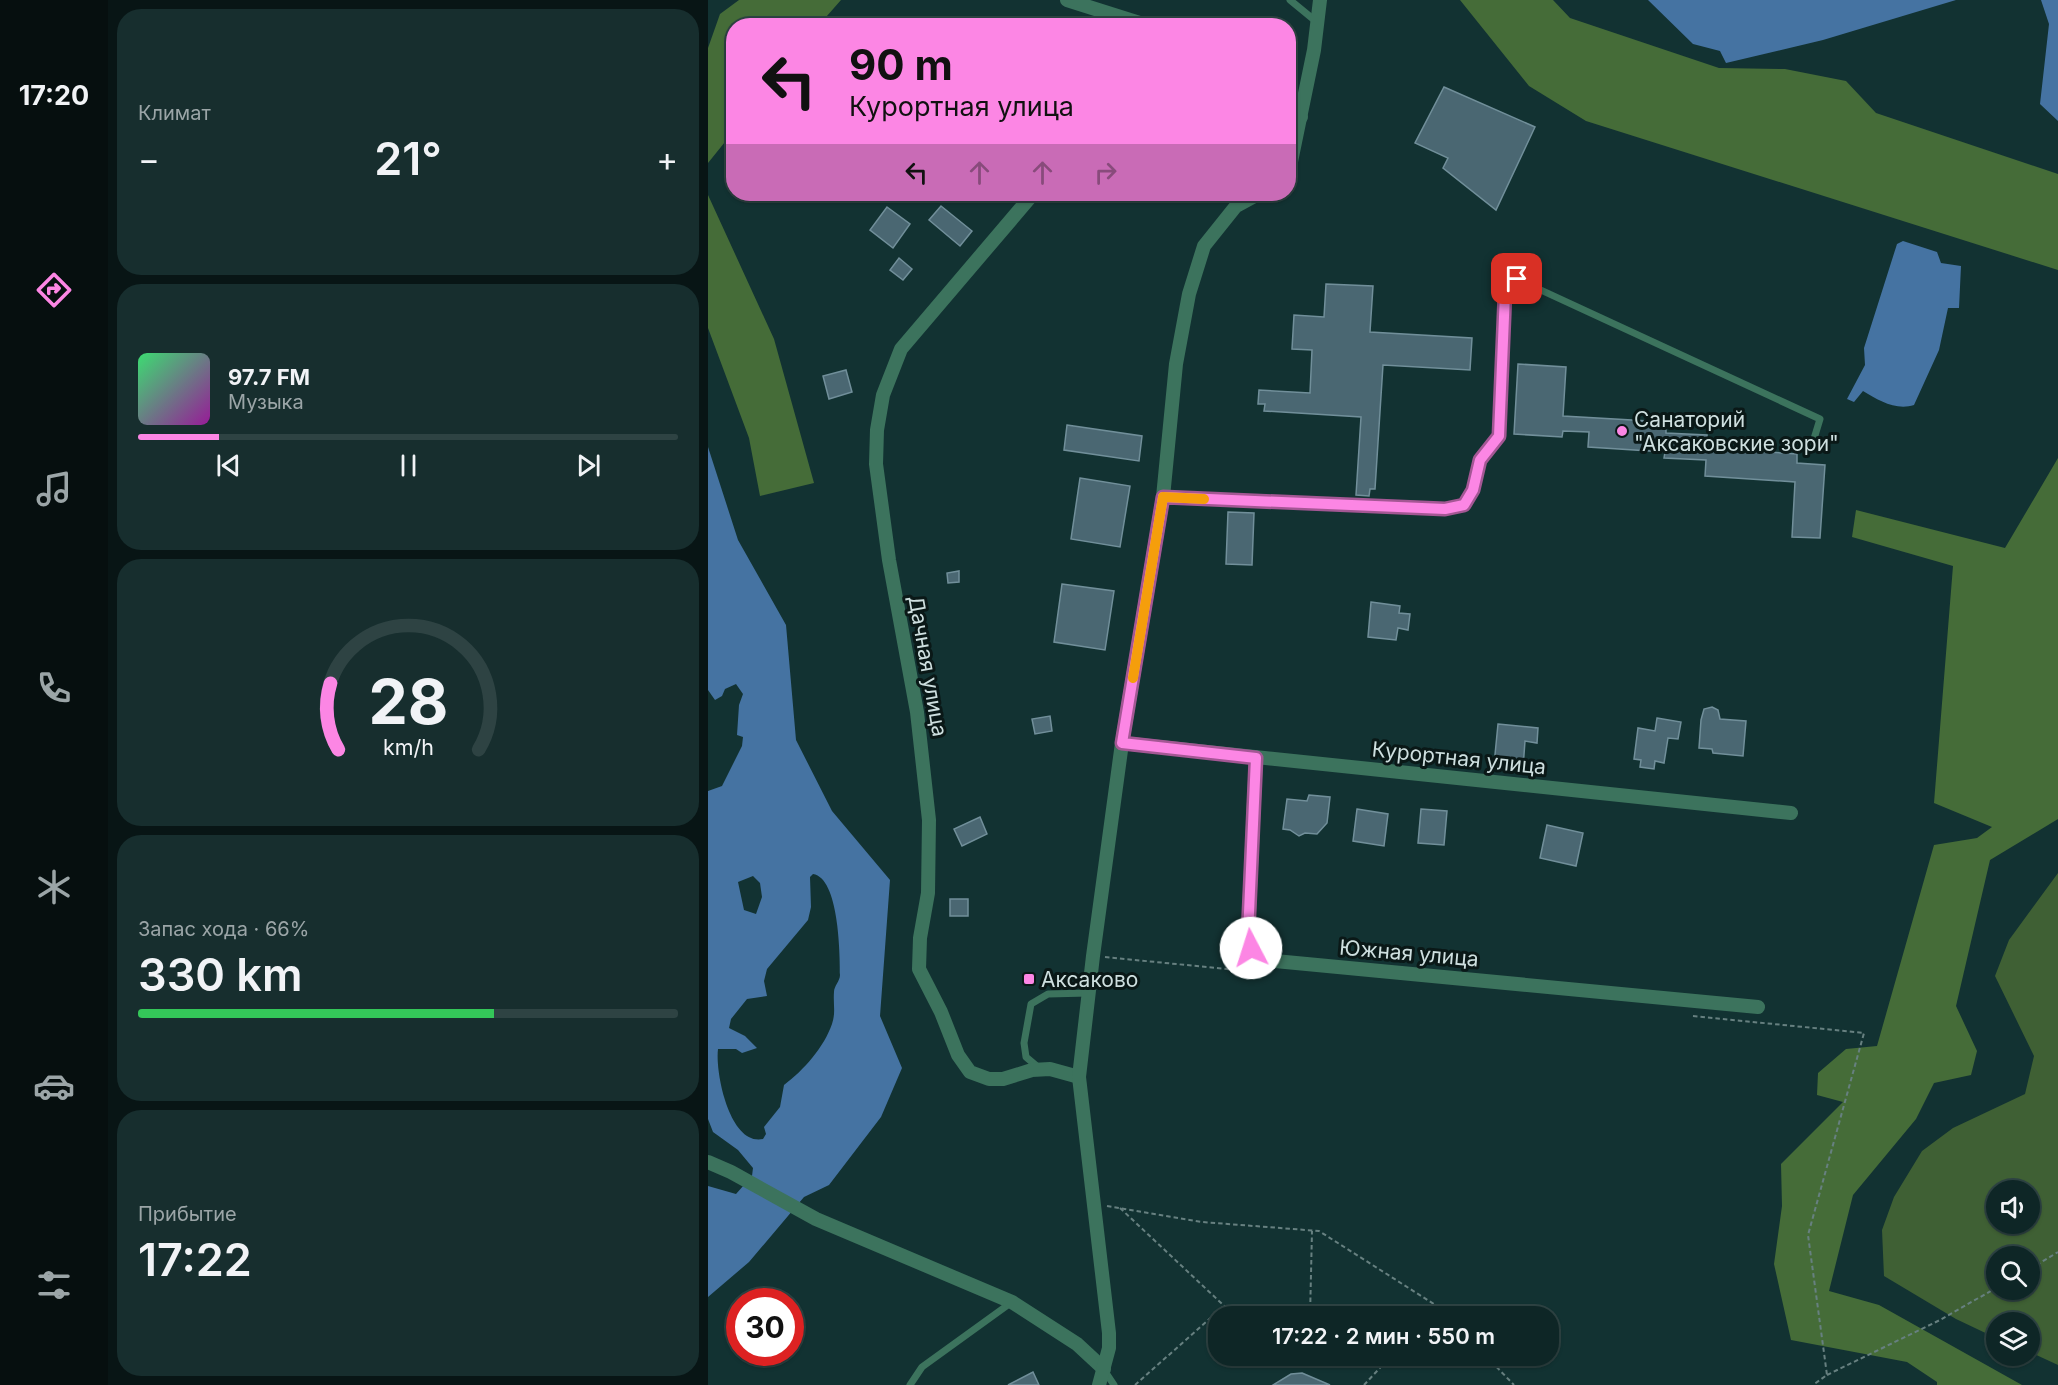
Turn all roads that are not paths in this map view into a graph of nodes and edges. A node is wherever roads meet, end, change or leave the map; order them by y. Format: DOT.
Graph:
graph roads {
  1 [pos="1067,0"];
  2 [pos="1290,0"];
  3 [pos="1320,0"];
  4 [pos="1122,18"];
  5 [pos="1318,23"];
  6 [pos="1296,113"];
  7 [pos="1301,117"];
  8 [pos="1296,140"];
  9 [pos="1027,201"];
  10 [pos="1245,201"];
  11 [pos="1813,442"];
  12 [pos="1163,497"];
  13 [pos="1122,743"];
  14 [pos="1256,758"];
  15 [pos="1791,813"];
  16 [pos="1088,993"];
  17 [pos="1758,1006"];
  18 [pos="1039,1068"];
  19 [pos="1079,1077"];
  20 [pos="708,1162"];
  21 [pos="1012,1302"];
  22 [pos="1104,1369"];
  23 [pos="910,1385"];
  24 [pos="1099,1385"];
  25 [pos="1114,1385"];
  1 -- 4 [label="street"];
  2 -- 5 [label="lane"];
  3 -- 5 [label="street"];
  5 -- 7 [label="street"];
  6 -- 7 [label="street"];
  7 -- 8 [label="street"];
  9 -- 18 [label="street, Дачная улица"];
  10 -- 12 [label="street"];
  11 -- 12 [label="lane"];
  12 -- 13 [label="street"];
  13 -- 14 [label="street, Курортная улица"];
  13 -- 16 [label="street"];
  14 -- 15 [label="street, Курортная улица"];
  14 -- 17 [label="street, Южная улица"];
  16 -- 18 [label="lane"];
  16 -- 19 [label="street"];
  18 -- 19 [label="street, Дачная улица"];
  19 -- 22 [label="street"];
  20 -- 21 [label="street"];
  21 -- 22 [label="street"];
  21 -- 23 [label="lane"];
  22 -- 24 [label="street"];
  22 -- 25 [label="lane"];
}
